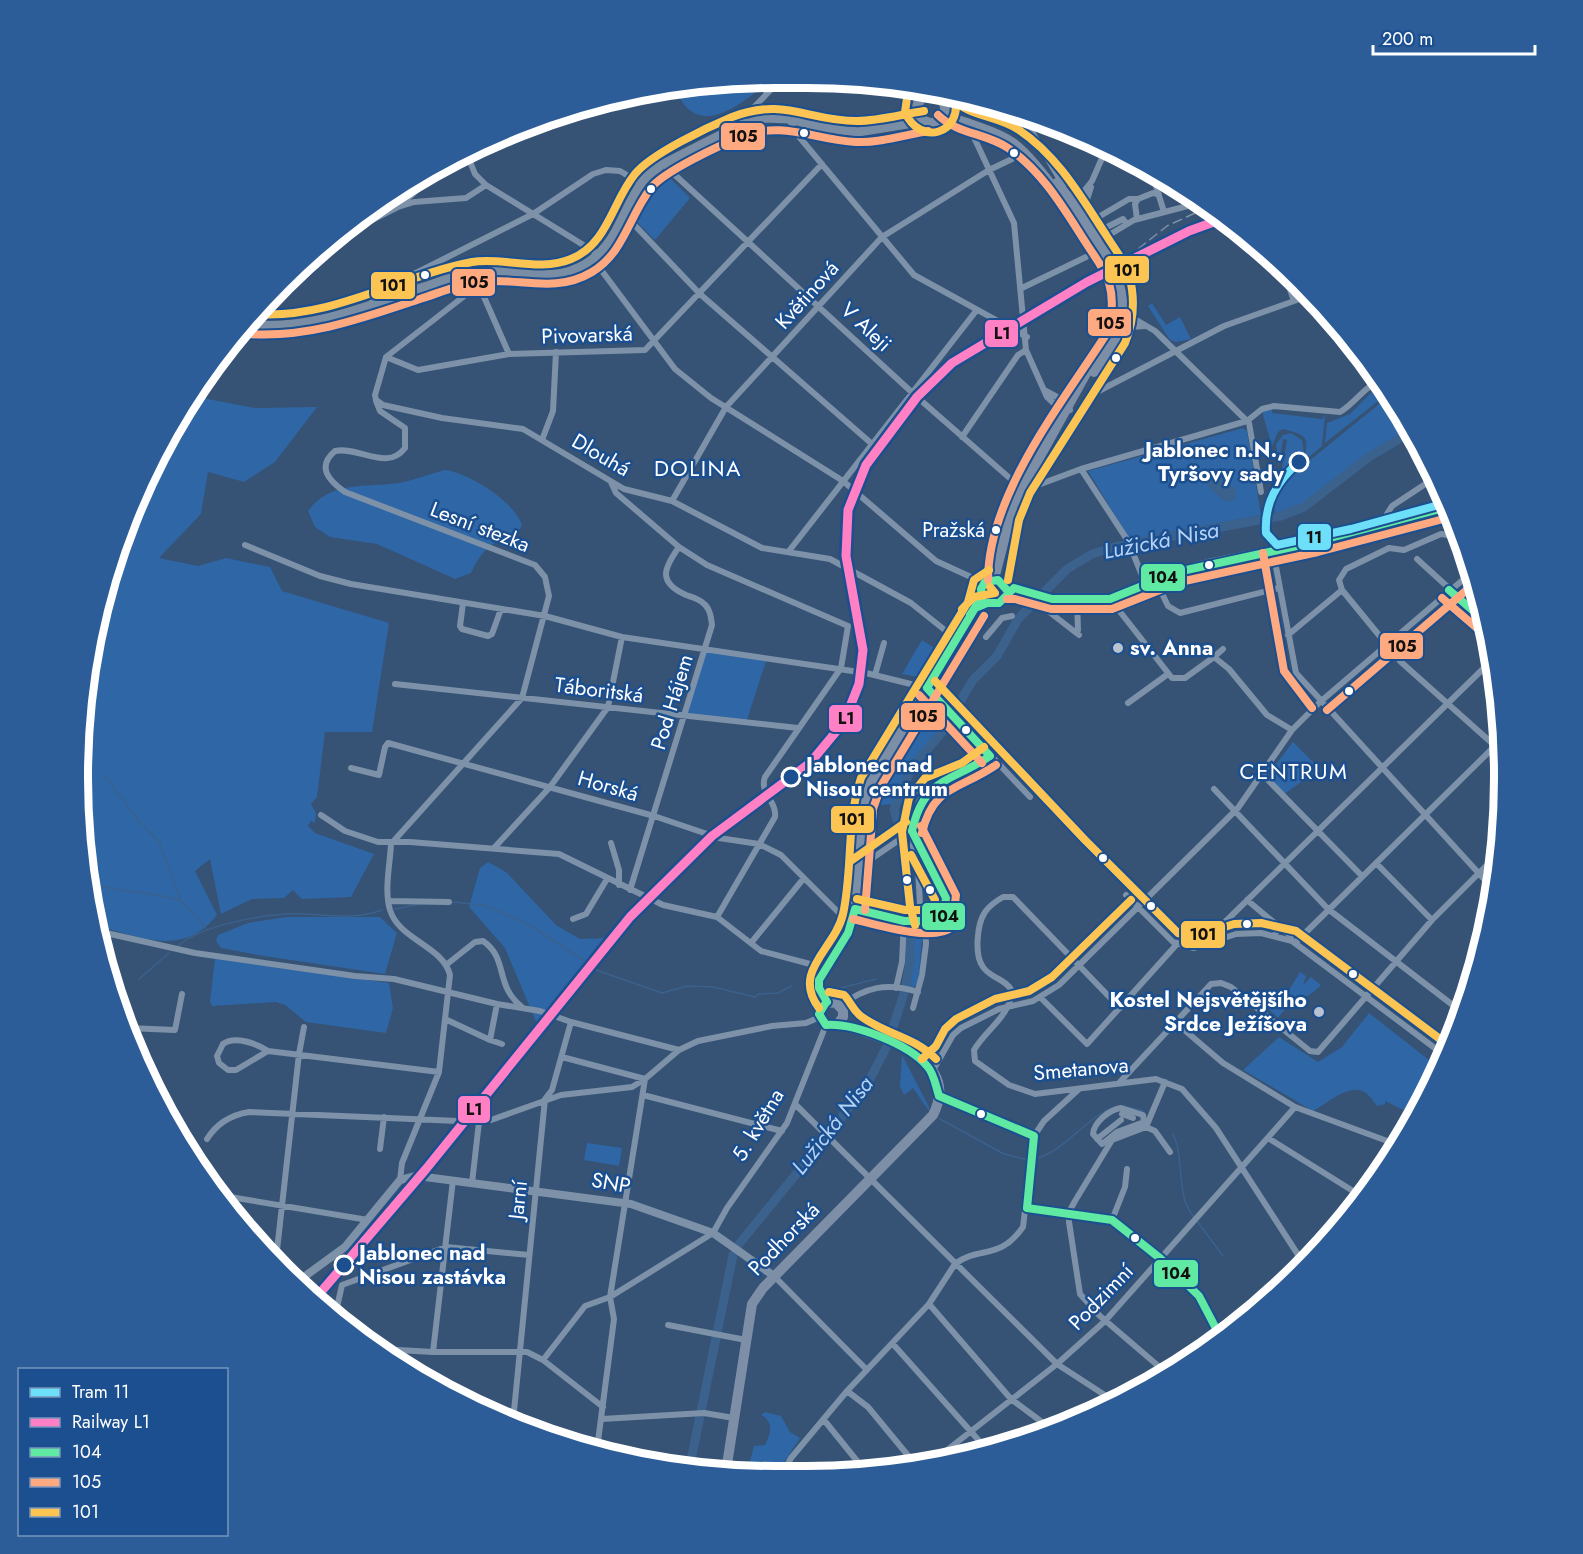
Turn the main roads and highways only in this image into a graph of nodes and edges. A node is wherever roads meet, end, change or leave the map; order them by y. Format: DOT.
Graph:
graph roads {
  1 [pos="923,99"];
  2 [pos="941,102"];
  3 [pos="944,103"];
  4 [pos="918,112"];
  5 [pos="940,119"];
  6 [pos="926,121"];
  7 [pos="901,125"];
  8 [pos="1072,210"];
  9 [pos="1092,249"];
  10 [pos="1111,269"];
  11 [pos="1123,321"];
  12 [pos="258,324"];
  13 [pos="1440,509"];
  14 [pos="993,578"];
  15 [pos="1009,590"];
  16 [pos="986,602"];
  17 [pos="824,1000"];
  18 [pos="843,1007"];
  19 [pos="824,1023"];
  20 [pos="871,1034"];
  21 [pos="727,1464"];
  1 -- 4 [label="main road"];
  2 -- 5 [label="main road"];
  3 -- 8 [label="main road"];
  4 -- 6 [label="main road"];
  4 -- 7 [label="main road"];
  5 -- 6 [label="main road"];
  5 -- 8 [label="main road"];
  6 -- 7 [label="main road"];
  7 -- 12 [label="main road"];
  8 -- 9 [label="main road"];
  8 -- 9 [label="main road"];
  9 -- 10 [label="main road"];
  10 -- 11 [label="main road"];
  10 -- 11 [label="main road"];
  11 -- 14 [label="main road"];
  13 -- 15 [label="main road"];
  14 -- 15 [label="main road"];
  14 -- 16 [label="main road"];
  15 -- 16 [label="main road"];
  16 -- 17 [label="main road"];
  17 -- 18 [label="main road"];
  17 -- 19 [label="main road"];
  18 -- 19 [label="main road"];
  18 -- 20 [label="main road"];
  19 -- 20 [label="main road"];
  20 -- 21 [label="main road, Podhorská"];
}
